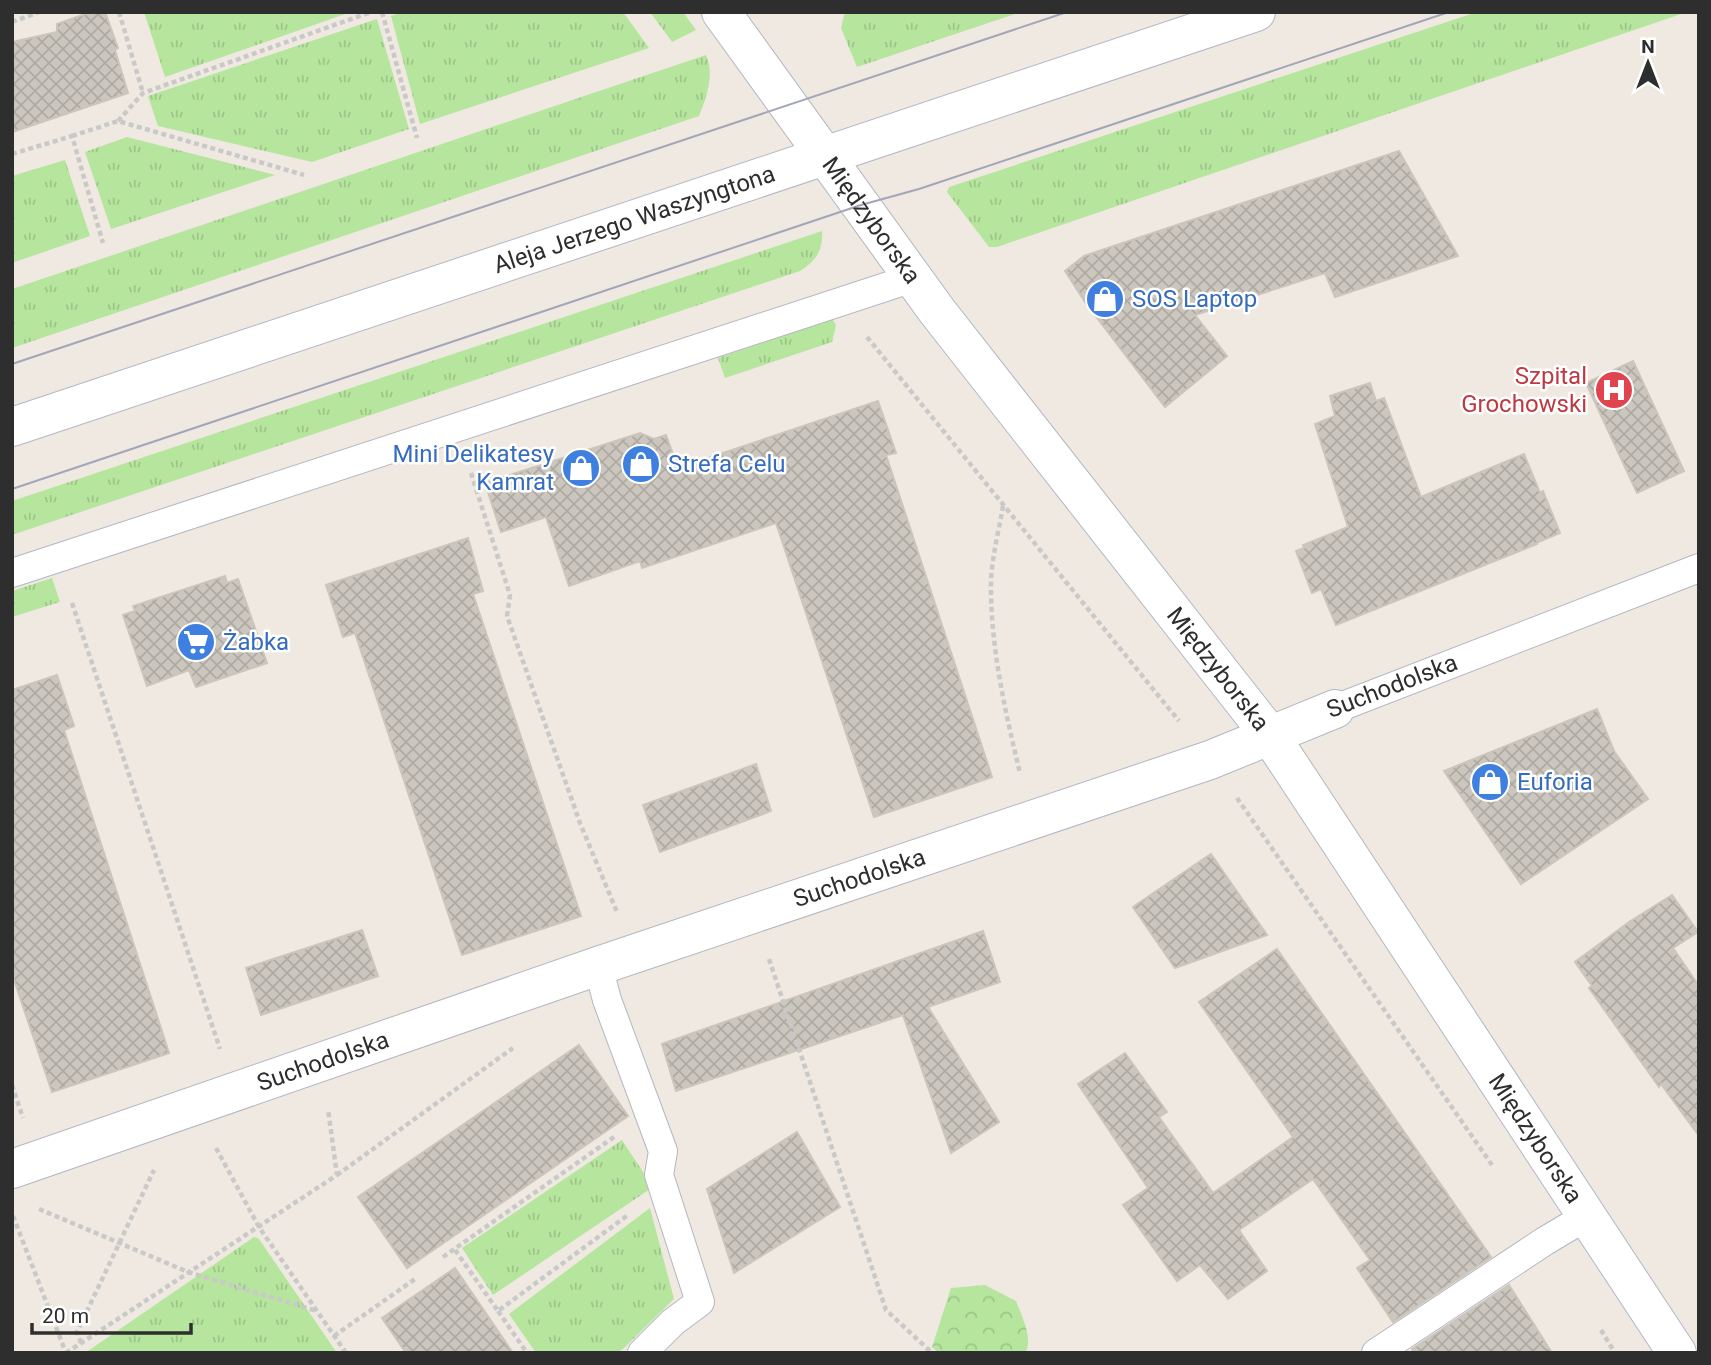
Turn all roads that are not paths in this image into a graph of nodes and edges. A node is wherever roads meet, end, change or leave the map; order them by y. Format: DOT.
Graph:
graph roads {
  1 [pos="721,12"];
  2 [pos="1256,12"];
  3 [pos="825,156"];
  4 [pos="913,278"];
  5 [pos="12,427"];
  6 [pos="1699,568"];
  7 [pos="12,573"];
  8 [pos="1335,709"];
  9 [pos="1269,734"];
  10 [pos="598,966"];
  11 [pos="12,1169"];
  12 [pos="1587,1216"];
  13 [pos="642,1353"];
  14 [pos="1376,1353"];
  15 [pos="1677,1353"];
  1 -- 3 [label="street, Międzyborska"];
  2 -- 3 [label="street, Aleja Jerzego Waszyngtona"];
  3 -- 4 [label="street, Międzyborska"];
  3 -- 5 [label="street, Aleja Jerzego Waszyngtona"];
  4 -- 7 [label="lane"];
  4 -- 9 [label="street, Międzyborska"];
  6 -- 8 [label="lane, Suchodolska"];
  8 -- 9 [label="street, Suchodolska"];
  9 -- 10 [label="street, Suchodolska"];
  9 -- 12 [label="street, Międzyborska"];
  10 -- 11 [label="street, Suchodolska"];
  10 -- 13 [label="lane"];
  12 -- 14 [label="lane"];
  12 -- 15 [label="street, Międzyborska"];
}
